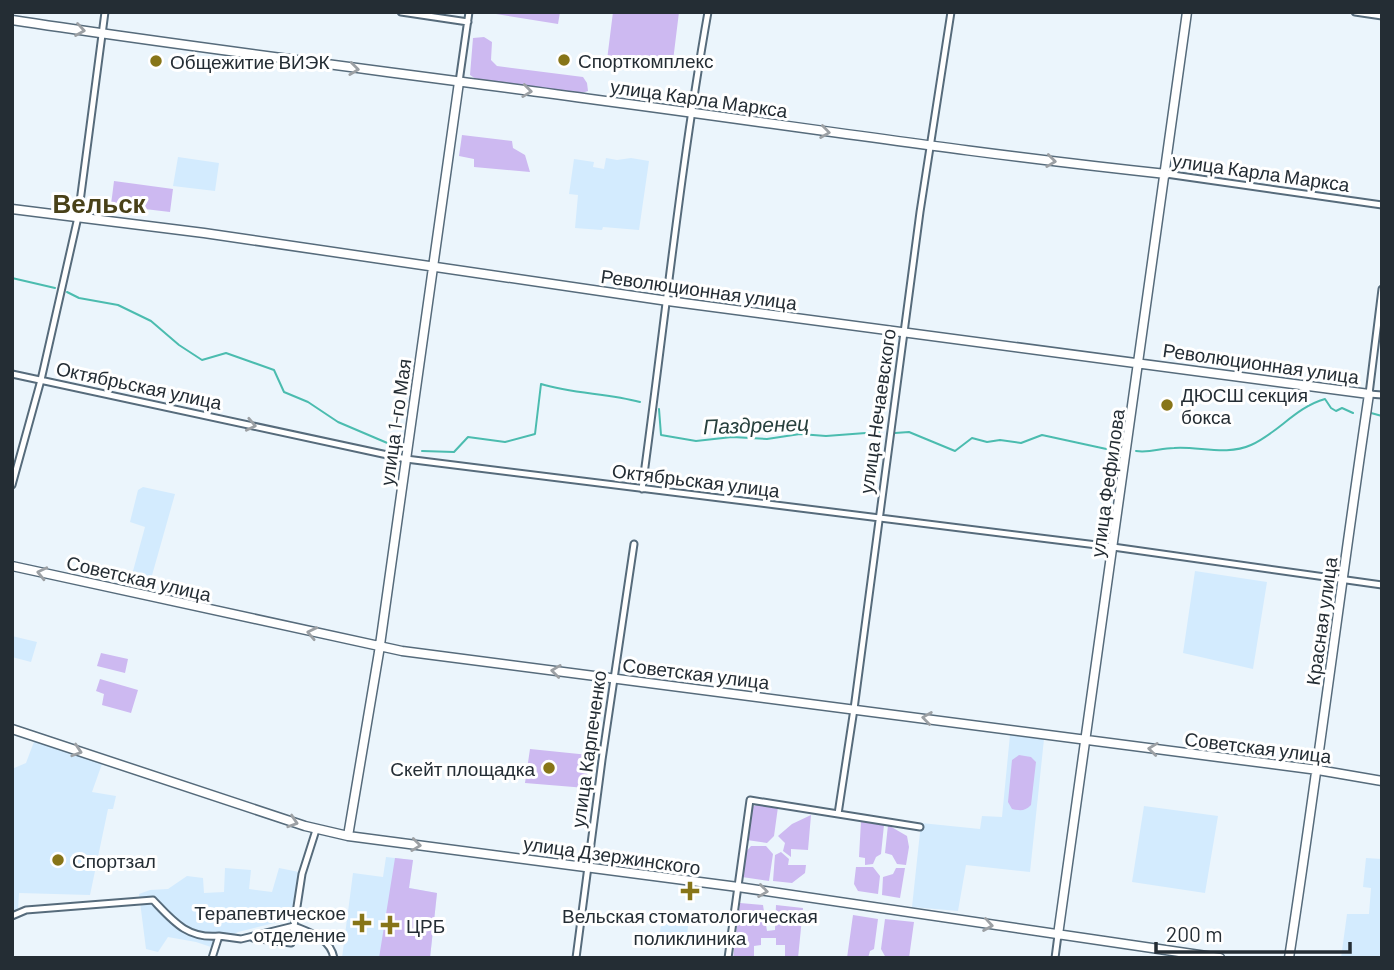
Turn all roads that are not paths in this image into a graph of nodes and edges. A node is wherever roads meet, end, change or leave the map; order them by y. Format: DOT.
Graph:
graph roads {
  1 [pos="105,12"];
  2 [pos="401,12"];
  3 [pos="469,12"];
  4 [pos="708,12"];
  5 [pos="951,12"];
  6 [pos="1187,12"];
  7 [pos="1355,12"];
  8 [pos="1382,16"];
  9 [pos="12,20"];
  10 [pos="467,22"];
  11 [pos="102,34"];
  12 [pos="459,82"];
  13 [pos="691,112"];
  14 [pos="930,146"];
  15 [pos="1166,174"];
  16 [pos="1382,205"];
  17 [pos="12,209"];
  18 [pos="78,217"];
  19 [pos="434,266"];
  20 [pos="1382,289"];
  21 [pos="668,301"];
  22 [pos="904,333"];
  23 [pos="1139,364"];
  24 [pos="12,373"];
  25 [pos="41,380"];
  26 [pos="1369,394"];
  27 [pos="1382,395"];
  28 [pos="406,459"];
  29 [pos="12,485"];
  30 [pos="642,489"];
  31 [pos="878,518"];
  32 [pos="634,544"];
  33 [pos="1113,547"];
  34 [pos="12,566"];
  35 [pos="1342,578"];
  36 [pos="1382,585"];
  37 [pos="379,647"];
  38 [pos="613,678"];
  39 [pos="855,709"];
  40 [pos="12,729"];
  41 [pos="1087,741"];
  42 [pos="1318,770"];
  43 [pos="1382,781"];
  44 [pos="838,814"];
  45 [pos="920,827"];
  46 [pos="316,830"];
  47 [pos="348,836"];
  48 [pos="587,868"];
  49 [pos="738,887"];
  50 [pos="12,916"];
  51 [pos="294,926"];
  52 [pos="219,936"];
  53 [pos="1058,936"];
  54 [pos="247,938"];
  55 [pos="212,958"];
  56 [pos="334,958"];
  57 [pos="576,958"];
  58 [pos="728,958"];
  59 [pos="1055,958"];
  60 [pos="1220,958"];
  61 [pos="1289,958"];
  1 -- 11 [label="street"];
  2 -- 10 [label="street"];
  3 -- 10 [label="street, улица 1-го Мая"];
  4 -- 13 [label="street"];
  5 -- 14 [label="street, улица Нечаевского"];
  6 -- 15 [label="main road, улица Фефилова"];
  7 -- 8 [label="street"];
  9 -- 11 [label="main road, улица Карла Маркса, one-way"];
  10 -- 12 [label="street, улица 1-го Мая"];
  11 -- 12 [label="main road, улица Карла Маркса, one-way"];
  11 -- 18 [label="street"];
  12 -- 13 [label="main road, улица Карла Маркса, one-way"];
  12 -- 19 [label="main road, улица 1-го Мая"];
  13 -- 14 [label="main road, улица Карла Маркса, one-way"];
  13 -- 21 [label="street"];
  14 -- 15 [label="main road, улица Карла Маркса, one-way"];
  14 -- 22 [label="street, улица Нечаевского"];
  15 -- 16 [label="street, улица Карла Маркса"];
  15 -- 23 [label="main road, улица Фефилова"];
  17 -- 18 [label="main road, Революционная улица"];
  18 -- 19 [label="main road, Революционная улица"];
  18 -- 25 [label="street"];
  19 -- 21 [label="main road, Революционная улица"];
  19 -- 28 [label="main road, улица 1-го Мая"];
  20 -- 26 [label="street, Красная улица"];
  21 -- 22 [label="main road, Революционная улица"];
  21 -- 30 [label="street"];
  22 -- 23 [label="main road, Революционная улица"];
  22 -- 31 [label="street, улица Нечаевского"];
  23 -- 26 [label="main road, Революционная улица"];
  23 -- 33 [label="main road, улица Фефилова"];
  24 -- 25 [label="street, Октябрьская улица"];
  25 -- 28 [label="street, Октябрьская улица, one-way"];
  25 -- 29 [label="street"];
  26 -- 27 [label="street, Революционная улица"];
  26 -- 35 [label="main road, Красная улица"];
  28 -- 30 [label="street, Октябрьская улица"];
  28 -- 37 [label="main road, улица 1-го Мая"];
  30 -- 31 [label="street, Октябрьская улица"];
  31 -- 33 [label="street, Октябрьская улица"];
  31 -- 39 [label="street, улица Нечаевского"];
  32 -- 38 [label="street, улица Карпеченко"];
  33 -- 35 [label="street, Октябрьская улица"];
  33 -- 41 [label="main road, улица Фефилова"];
  37 -- 34 [label="main road, Советская улица, one-way"];
  35 -- 36 [label="street, Октябрьская улица"];
  35 -- 42 [label="main road, Красная улица"];
  38 -- 37 [label="main road, Советская улица, one-way"];
  37 -- 47 [label="main road, улица 1-го Мая"];
  38 -- 39 [label="main road, Советская улица"];
  38 -- 48 [label="street, улица Карпеченко"];
  41 -- 39 [label="main road, Советская улица, one-way"];
  39 -- 44 [label="street, улица Нечаевского"];
  40 -- 46 [label="main road, улица Дзержинского, one-way"];
  42 -- 41 [label="main road, Советская улица, one-way"];
  41 -- 53 [label="main road, улица Фефилова"];
  42 -- 43 [label="main road, Советская улица"];
  42 -- 61 [label="main road, Красная улица"];
  44 -- 45 [label="street"];
  44 -- 49 [label="street"];
  46 -- 47 [label="main road, улица Дзержинского"];
  46 -- 51 [label="street"];
  47 -- 48 [label="main road, улица Дзержинского, one-way"];
  48 -- 49 [label="main road, улица Дзержинского"];
  48 -- 57 [label="street, улица Карпеченко"];
  49 -- 53 [label="main road, улица Дзержинского, one-way"];
  49 -- 58 [label="street"];
  50 -- 52 [label="street"];
  51 -- 54 [label="street"];
  51 -- 54 [label="street"];
  51 -- 56 [label="street"];
  52 -- 54 [label="street"];
  52 -- 55 [label="street"];
  53 -- 59 [label="street, улица Фефилова"];
  53 -- 60 [label="main road, улица Дзержинского"];
}
